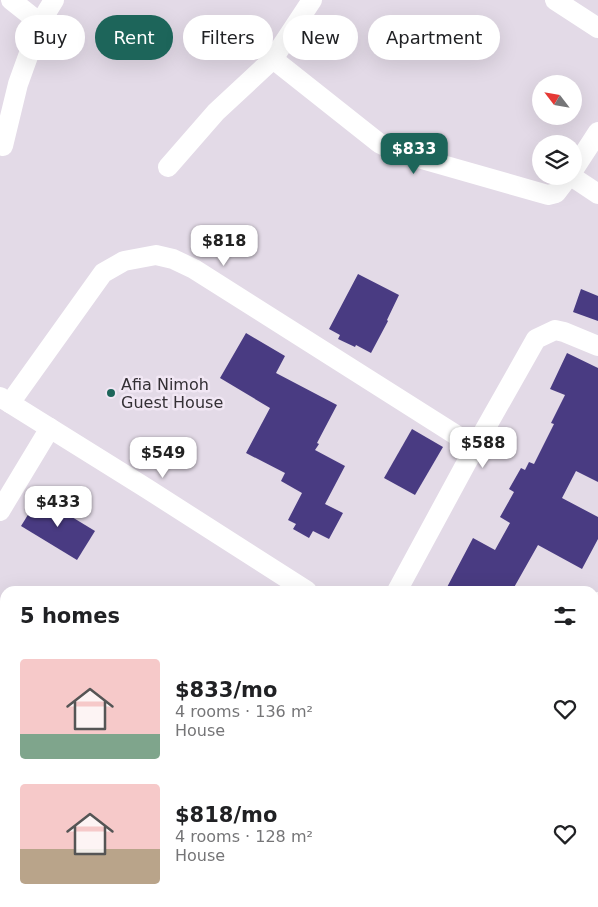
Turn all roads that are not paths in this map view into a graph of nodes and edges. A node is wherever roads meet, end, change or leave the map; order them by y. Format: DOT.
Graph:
graph roads {
  1 [pos="11,0"];
  2 [pos="54,0"];
  3 [pos="312,0"];
  4 [pos="555,0"];
  5 [pos="31,15"];
  6 [pos="44,15"];
  7 [pos="598,28"];
  8 [pos="273,59"];
  9 [pos="27,60"];
  10 [pos="272,60"];
  11 [pos="598,132"];
  12 [pos="3,146"];
  13 [pos="582,157"];
  14 [pos="168,167"];
  15 [pos="582,184"];
  16 [pos="563,185"];
  17 [pos="598,194"];
  18 [pos="598,346"];
  19 [pos="5,400"];
  20 [pos="50,428"];
  21 [pos="475,447"];
  22 [pos="0,511"];
  23 [pos="299,586"];
  24 [pos="400,586"];
  1 -- 5 [label="street"];
  2 -- 6 [label="street"];
  3 -- 8 [label="street"];
  4 -- 7 [label="street"];
  8 -- 16 [label="street"];
  9 -- 12 [label="street"];
  10 -- 14 [label="street"];
  11 -- 13 [label="street"];
  15 -- 17 [label="street"];
  18 -- 21 [label="street"];
  19 -- 20 [label="street"];
  19 -- 21 [label="street"];
  20 -- 22 [label="street"];
  20 -- 23 [label="street"];
  21 -- 24 [label="street"];
}
